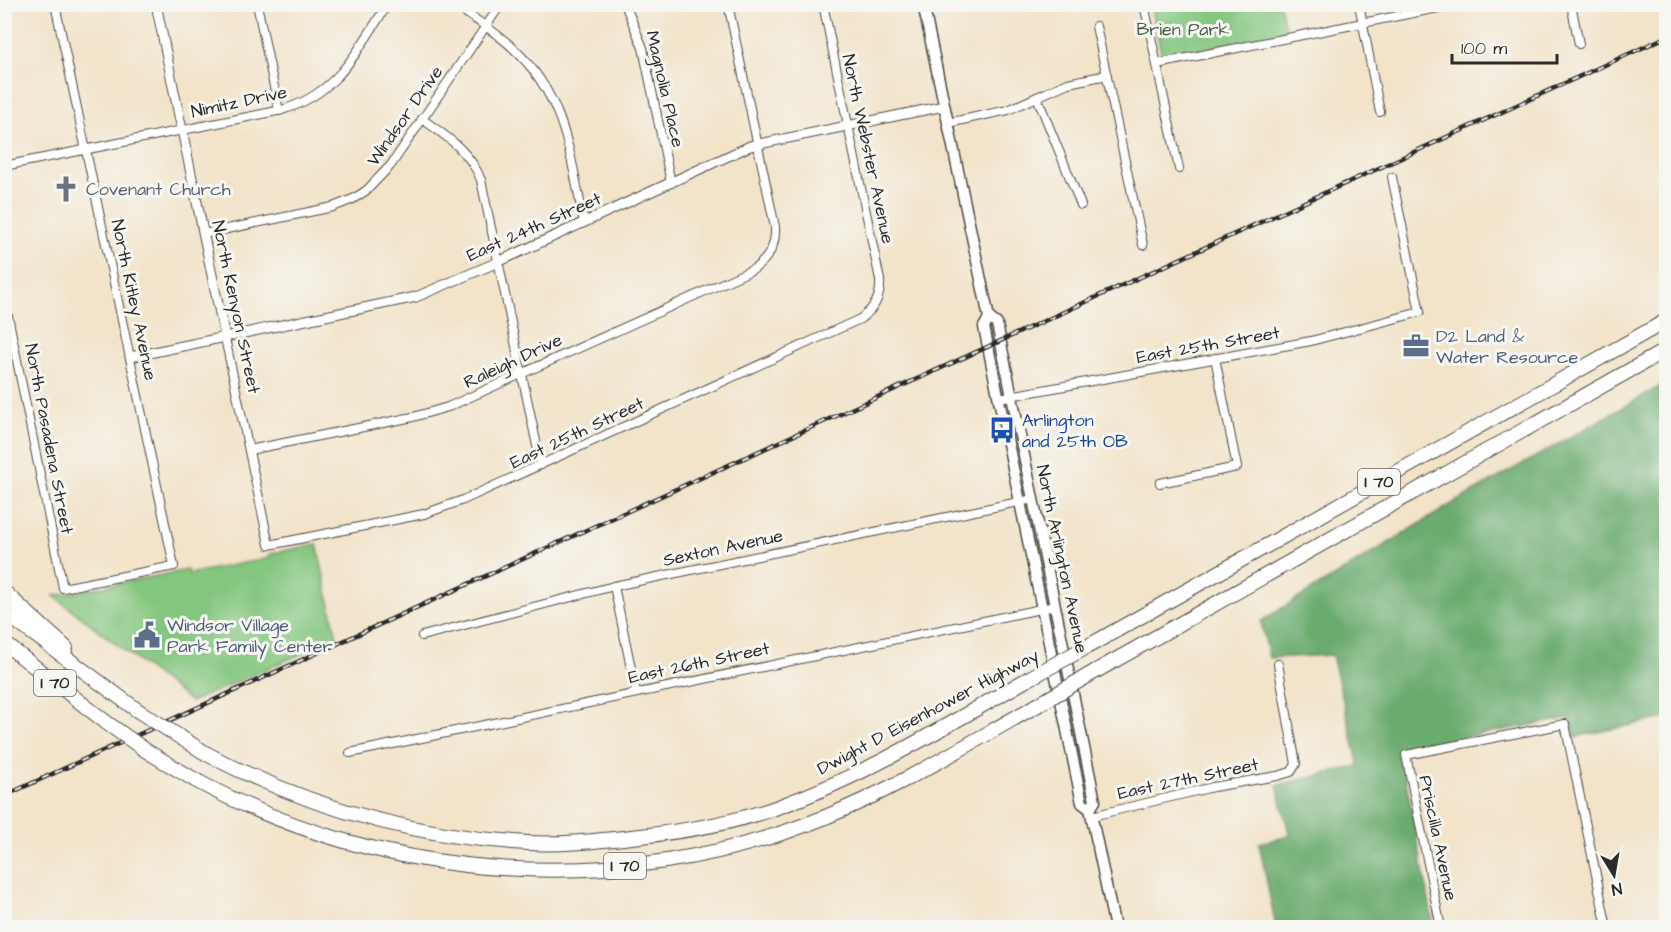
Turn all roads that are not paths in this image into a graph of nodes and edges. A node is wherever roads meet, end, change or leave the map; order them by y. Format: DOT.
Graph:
graph roads {
  1 [pos="55,4"];
  2 [pos="156,4"];
  3 [pos="257,4"];
  4 [pos="388,4"];
  5 [pos="453,4"];
  6 [pos="501,4"];
  7 [pos="625,4"];
  8 [pos="728,4"];
  9 [pos="823,4"];
  10 [pos="923,4"];
  11 [pos="1144,4"];
  12 [pos="1359,4"];
  13 [pos="1458,4"];
  14 [pos="1571,4"];
  15 [pos="1363,24"];
  16 [pos="1096,26"];
  17 [pos="485,27"];
  18 [pos="1579,44"];
  19 [pos="1157,64"];
  20 [pos="1107,75"];
  21 [pos="1037,97"];
  22 [pos="944,106"];
  23 [pos="279,111"];
  24 [pos="1380,112"];
  25 [pos="422,119"];
  26 [pos="948,123"];
  27 [pos="848,126"];
  28 [pos="182,130"];
  29 [pos="757,145"];
  30 [pos="87,150"];
  31 [pos="4,166"];
  32 [pos="1179,169"];
  33 [pos="1392,177"];
  34 [pos="671,183"];
  35 [pos="1082,205"];
  36 [pos="584,222"];
  37 [pos="203,234"];
  38 [pos="1143,245"];
  39 [pos="498,262"];
  40 [pos="4,296"];
  41 [pos="877,300"];
  42 [pos="989,318"];
  43 [pos="1666,321"];
  44 [pos="225,338"];
  45 [pos="1666,350"];
  46 [pos="130,357"];
  47 [pos="1215,358"];
  48 [pos="522,374"];
  49 [pos="1012,395"];
  50 [pos="999,398"];
  51 [pos="249,450"];
  52 [pos="541,465"];
  53 [pos="1160,483"];
  54 [pos="1033,499"];
  55 [pos="1020,501"];
  56 [pos="268,545"];
  57 [pos="174,566"];
  58 [pos="614,586"];
  59 [pos="4,592"];
  60 [pos="1055,606"];
  61 [pos="1042,609"];
  62 [pos="4,612"];
  63 [pos="422,636"];
  64 [pos="4,643"];
  65 [pos="1278,664"];
  66 [pos="107,686"];
  67 [pos="636,692"];
  68 [pos="350,753"];
  69 [pos="1091,812"];
  70 [pos="1115,927"];
  71 [pos="1441,927"];
  72 [pos="1607,927"];
  1 -- 30 [label="street, North Kitley Avenue"];
  2 -- 28 [label="street, North Kenyon Street"];
  3 -- 23 [label="street"];
  4 -- 23 [label="street, Nimitz Drive"];
  5 -- 17 [label="street"];
  6 -- 17 [label="street, Windsor Drive"];
  7 -- 34 [label="street, Magnolia Place"];
  8 -- 29 [label="street"];
  9 -- 27 [label="street, North Webster Avenue"];
  10 -- 22 [label="main road, North Arlington Avenue"];
  11 -- 19 [label="street"];
  12 -- 15 [label="street"];
  13 -- 15 [label="street"];
  14 -- 18 [label="street"];
  15 -- 19 [label="street"];
  15 -- 24 [label="street"];
  16 -- 20 [label="street"];
  17 -- 25 [label="street, Windsor Drive"];
  17 -- 36 [label="street"];
  19 -- 32 [label="street"];
  20 -- 21 [label="street"];
  20 -- 38 [label="street"];
  21 -- 26 [label="street"];
  21 -- 35 [label="street"];
  22 -- 26 [label="main road, North Arlington Avenue"];
  22 -- 27 [label="street, East 24th Street"];
  23 -- 28 [label="street, Nimitz Drive"];
  25 -- 37 [label="street, Windsor Drive"];
  25 -- 39 [label="street"];
  26 -- 42 [label="main road, North Arlington Avenue"];
  27 -- 29 [label="street, East 24th Street"];
  27 -- 41 [label="street, North Webster Avenue"];
  28 -- 30 [label="street, Nimitz Drive"];
  28 -- 37 [label="street, North Kenyon Street"];
  29 -- 34 [label="street, East 24th Street"];
  29 -- 48 [label="street, Raleigh Drive"];
  30 -- 31 [label="street, Nimitz Drive"];
  30 -- 46 [label="street, North Kitley Avenue"];
  33 -- 47 [label="street, East 25th Street"];
  34 -- 36 [label="street, East 24th Street"];
  36 -- 39 [label="street, East 24th Street"];
  37 -- 44 [label="street, North Kenyon Street"];
  39 -- 44 [label="street, East 24th Street"];
  39 -- 48 [label="street"];
  40 -- 57 [label="street, North Pasadena Street"];
  41 -- 52 [label="street, East 25th Street"];
  42 -- 49 [label="main road, North Arlington Avenue"];
  42 -- 50 [label="main road, North Arlington Avenue"];
  43 -- 66 [label="highway, Dwight D Eisenhower Highway / I 70, bridge"];
  44 -- 46 [label="street, East 24th Street"];
  44 -- 51 [label="street, North Kenyon Street"];
  45 -- 64 [label="highway, I 70, bridge"];
  46 -- 57 [label="street, North Kitley Avenue"];
  47 -- 49 [label="street, East 25th Street"];
  47 -- 53 [label="street"];
  48 -- 51 [label="street, Raleigh Drive"];
  48 -- 52 [label="street"];
  49 -- 50 [label="street, East 25th Street"];
  49 -- 54 [label="main road, North Arlington Avenue"];
  50 -- 55 [label="main road, North Arlington Avenue"];
  51 -- 56 [label="street, North Kenyon Street"];
  52 -- 56 [label="street, East 25th Street"];
  54 -- 55 [label="street, Sexton Avenue"];
  54 -- 60 [label="main road, North Arlington Avenue"];
  55 -- 58 [label="street, Sexton Avenue"];
  55 -- 61 [label="main road, North Arlington Avenue"];
  58 -- 63 [label="street, Sexton Avenue"];
  58 -- 67 [label="street"];
  59 -- 66 [label="highway"];
  60 -- 61 [label="street, East 26th Street"];
  60 -- 69 [label="main road, North Arlington Avenue"];
  61 -- 67 [label="street, East 26th Street"];
  61 -- 69 [label="main road, North Arlington Avenue"];
  62 -- 66 [label="highway, Dwight D Eisenhower Highway / I 70"];
  65 -- 69 [label="street, East 27th Street"];
  67 -- 68 [label="street, East 26th Street"];
  69 -- 70 [label="main road, North Arlington Avenue"];
  71 -- 72 [label="street, Priscilla Avenue"];
}
